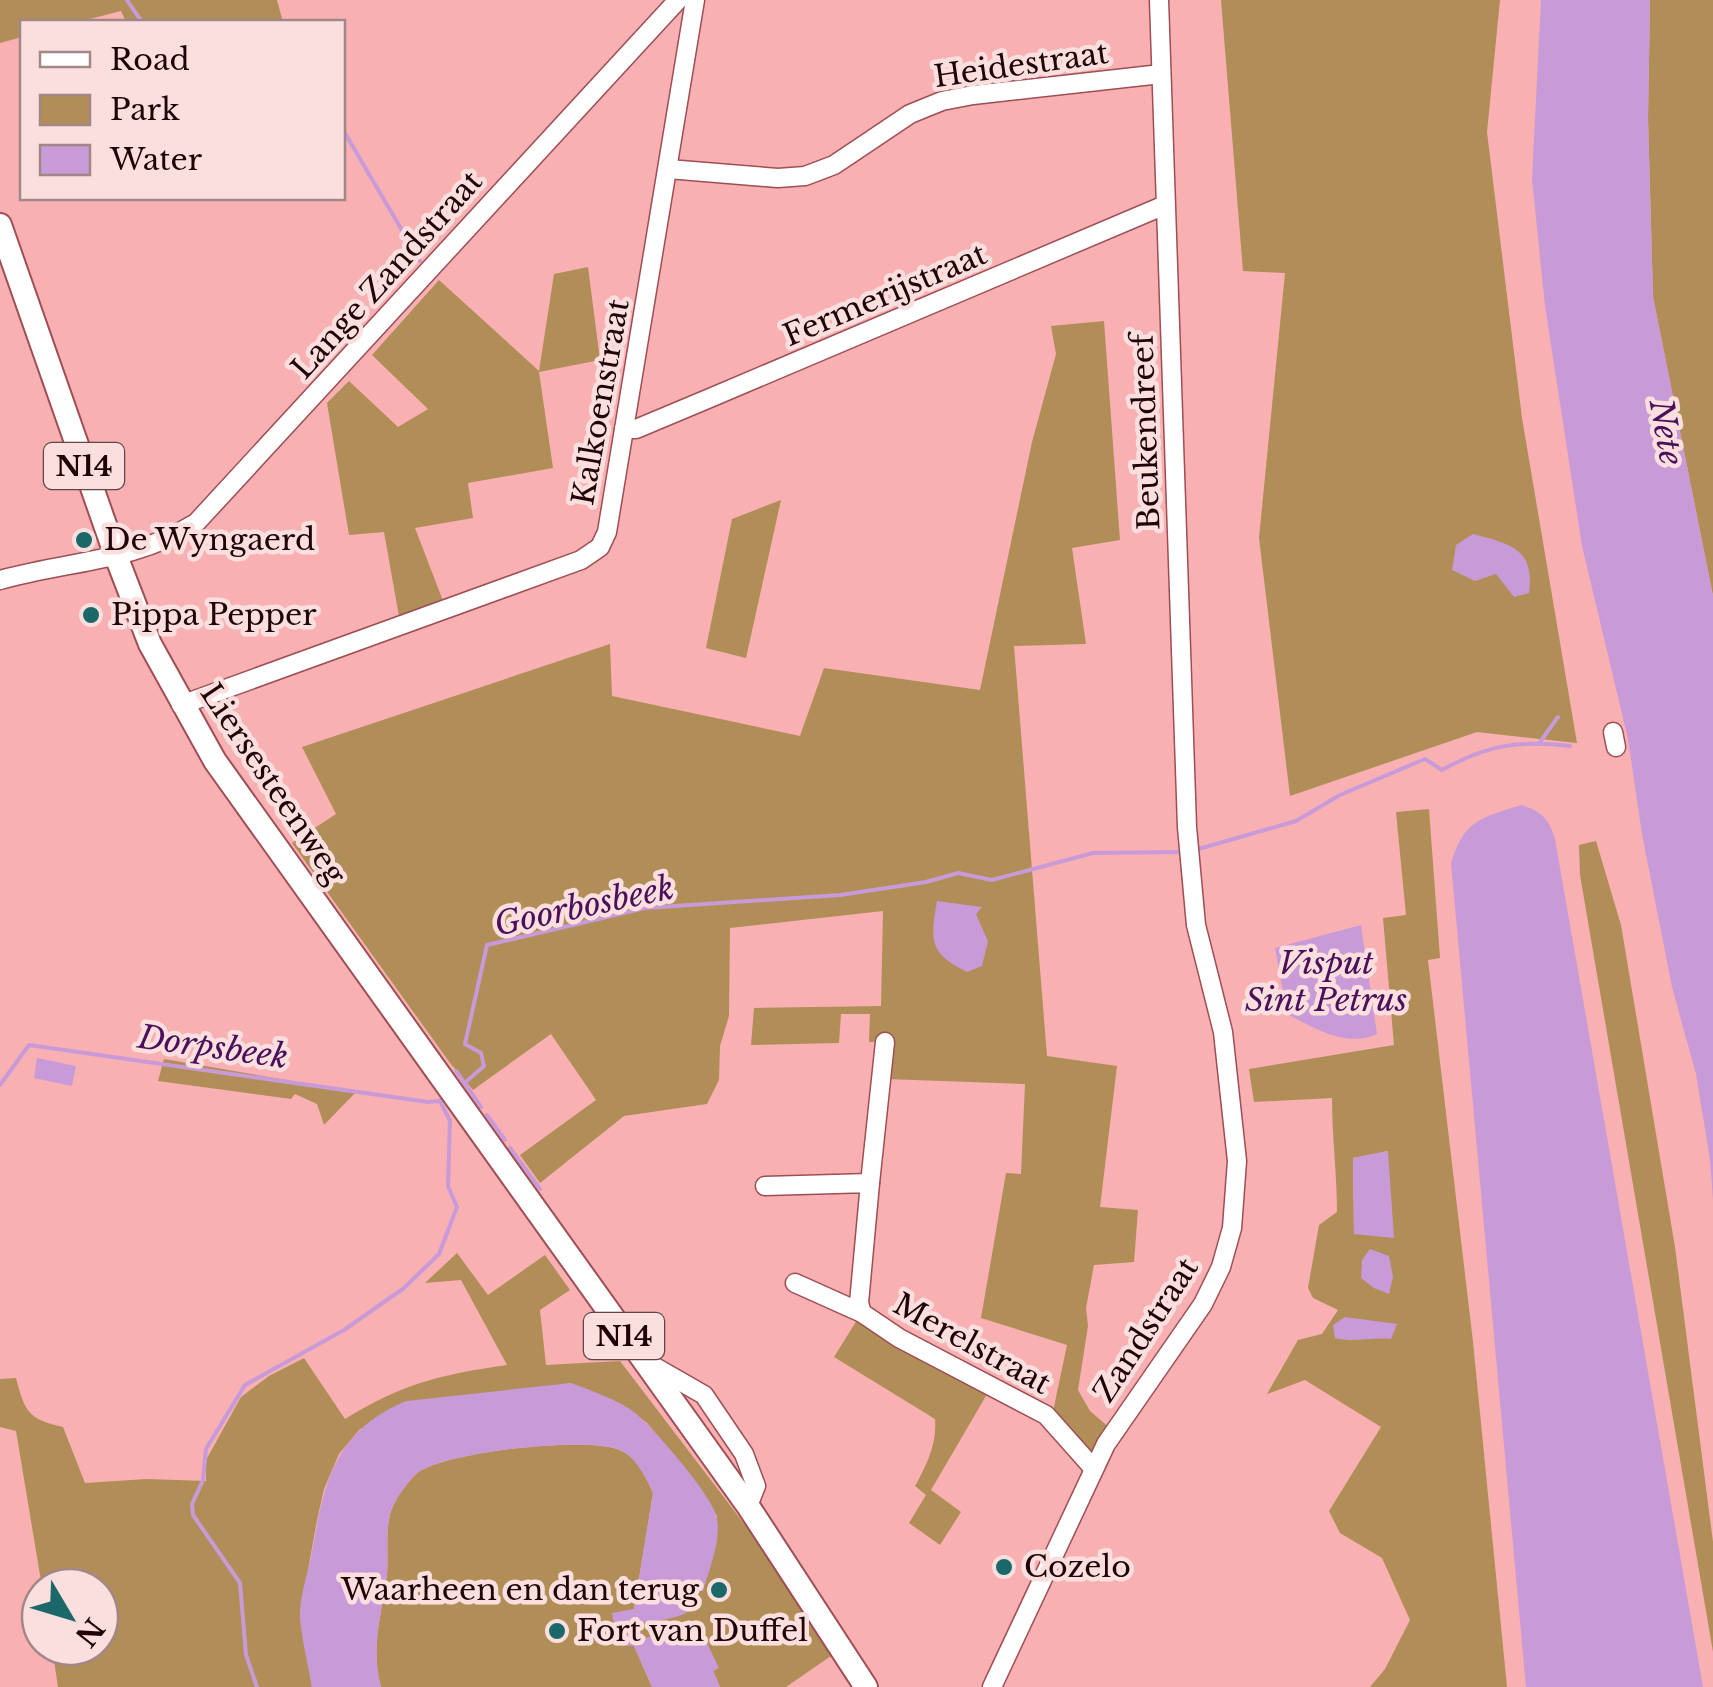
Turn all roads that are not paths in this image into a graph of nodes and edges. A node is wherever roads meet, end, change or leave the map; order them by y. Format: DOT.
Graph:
graph roads {
  1 [pos="678,0"];
  2 [pos="695,0"];
  3 [pos="1159,0"];
  4 [pos="1161,74"];
  5 [pos="668,169"];
  6 [pos="1166,205"];
  7 [pos="0,225"];
  8 [pos="624,429"];
  9 [pos="116,556"];
  10 [pos="0,580"];
  11 [pos="181,705"];
  12 [pos="1189,853"];
  13 [pos="885,1042"];
  14 [pos="870,1182"];
  15 [pos="765,1186"];
  16 [pos="795,1283"];
  17 [pos="862,1314"];
  18 [pos="1094,1469"];
  19 [pos="866,1687"];
  20 [pos="992,1687"];
  1 -- 9 [label="street, Lange Zandstraat"];
  2 -- 5 [label="street, Kalkoenstraat"];
  3 -- 4 [label="street, Beukendreef"];
  4 -- 5 [label="street, Heidestraat"];
  4 -- 6 [label="street, Beukendreef"];
  5 -- 8 [label="street, Kalkoenstraat"];
  6 -- 8 [label="street, Fermerijstraat"];
  6 -- 12 [label="street, Beukendreef"];
  7 -- 9 [label="main road, Liersesteenweg / N14"];
  8 -- 11 [label="street, Kalkoenstraat"];
  9 -- 10 [label="street, Lange Zandstraat"];
  9 -- 11 [label="main road, Liersesteenweg / N14"];
  11 -- 19 [label="main road, Liersesteenweg / N14"];
  12 -- 18 [label="street, Zandstraat"];
  13 -- 14 [label="street, Merelstraat"];
  14 -- 15 [label="street"];
  14 -- 17 [label="street, Merelstraat"];
  16 -- 17 [label="street, Merelstraat"];
  17 -- 18 [label="street, Merelstraat"];
  18 -- 20 [label="street, Zandstraat"];
}
